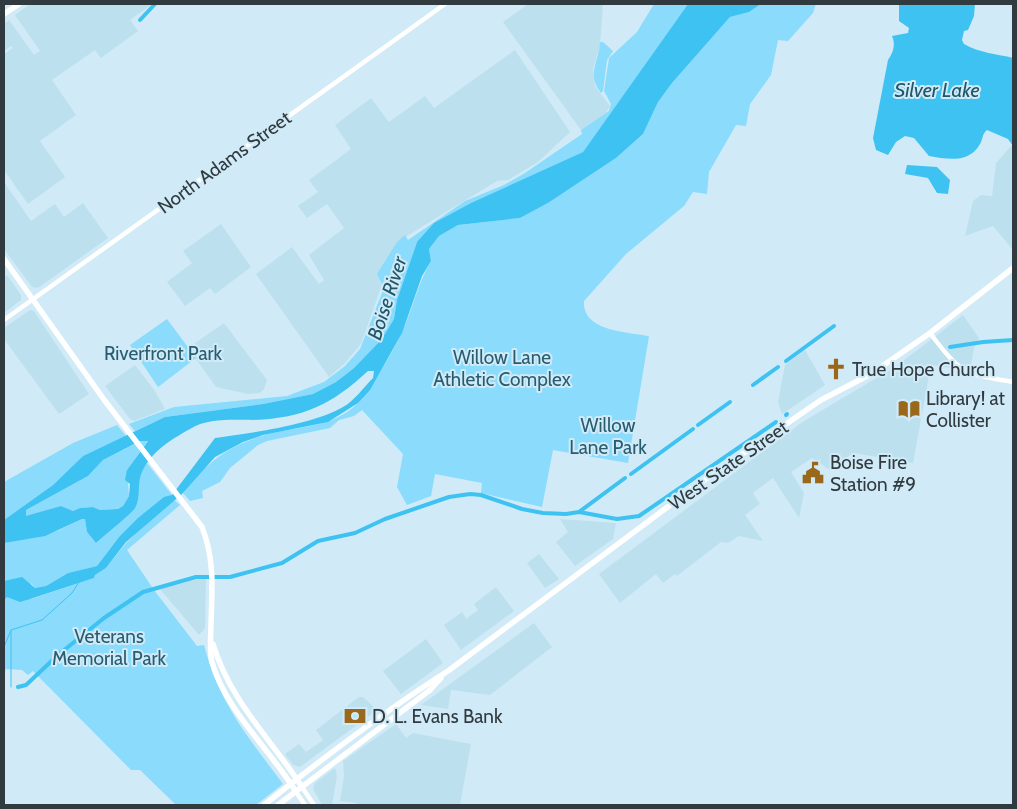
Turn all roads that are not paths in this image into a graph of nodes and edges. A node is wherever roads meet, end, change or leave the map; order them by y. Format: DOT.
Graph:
graph roads {
  1 [pos="19,4"];
  2 [pos="445,4"];
  3 [pos="4,14"];
  4 [pos="4,259"];
  5 [pos="1013,268"];
  6 [pos="33,299"];
  7 [pos="4,320"];
  8 [pos="930,333"];
  9 [pos="1013,382"];
  10 [pos="211,637"];
  11 [pos="448,671"];
  12 [pos="428,684"];
  13 [pos="413,703"];
  14 [pos="390,710"];
  15 [pos="380,726"];
  16 [pos="297,779"];
  17 [pos="291,783"];
  18 [pos="302,787"];
  19 [pos="296,792"];
  20 [pos="264,805"];
  21 [pos="278,805"];
  22 [pos="305,805"];
  23 [pos="314,805"];
  1 -- 3 [label="main road"];
  2 -- 6 [label="street, North Adams Street"];
  4 -- 6 [label="main road"];
  5 -- 8 [label="main road, West State Street"];
  6 -- 7 [label="street, North Adams Street"];
  6 -- 10 [label="main road"];
  8 -- 9 [label="street"];
  8 -- 11 [label="main road, West State Street"];
  10 -- 16 [label="main road"];
  10 -- 17 [label="main road"];
  11 -- 12 [label="main road, West State Street"];
  11 -- 13 [label="main road, West State Street"];
  12 -- 13 [label="main road, West State Street"];
  12 -- 14 [label="main road, West State Street"];
  13 -- 15 [label="main road, West State Street"];
  14 -- 15 [label="main road, West State Street"];
  14 -- 16 [label="main road, West State Street"];
  15 -- 18 [label="main road, West State Street"];
  16 -- 17 [label="main road, West State Street"];
  16 -- 18 [label="main road"];
  17 -- 19 [label="main road"];
  17 -- 20 [label="main road, West State Street"];
  18 -- 19 [label="main road, West State Street"];
  18 -- 23 [label="street"];
  19 -- 21 [label="main road, West State Street"];
  19 -- 22 [label="street"];
}
